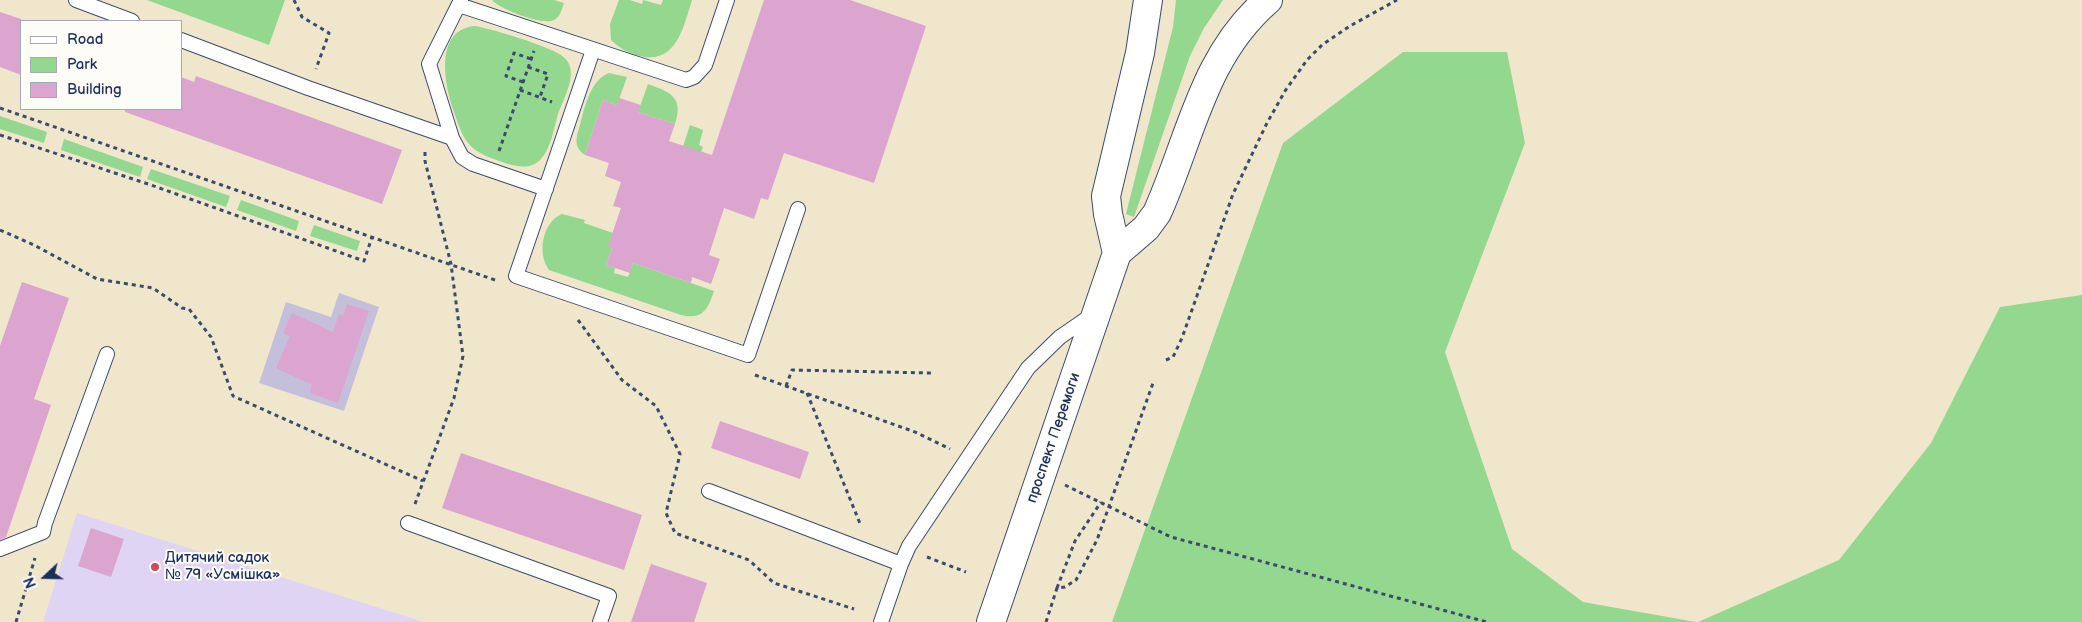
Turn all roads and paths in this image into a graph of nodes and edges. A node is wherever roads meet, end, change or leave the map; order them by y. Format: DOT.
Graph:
graph roads {
  1 [pos="76,0"];
  2 [pos="294,0"];
  3 [pos="727,0"];
  4 [pos="1148,0"];
  5 [pos="1268,0"];
  6 [pos="1397,0"];
  7 [pos="460,3"];
  8 [pos="129,20"];
  9 [pos="540,32"];
  10 [pos="182,40"];
  11 [pos="593,50"];
  12 [pos="531,59"];
  13 [pos="528,67"];
  14 [pos="523,82"];
  15 [pos="308,88"];
  16 [pos="520,90"];
  17 [pos="540,98"];
  18 [pos="0,108"];
  19 [pos="573,109"];
  20 [pos="428,130"];
  21 [pos="0,135"];
  22 [pos="452,138"];
  23 [pos="492,170"];
  24 [pos="546,189"];
  25 [pos="798,209"];
  26 [pos="0,230"];
  27 [pos="372,237"];
  28 [pos="1117,253"];
  29 [pos="451,264"];
  30 [pos="502,282"];
  31 [pos="1097,311"];
  32 [pos="107,354"];
  33 [pos="1166,360"];
  34 [pos="749,373"];
  35 [pos="931,373"];
  36 [pos="1153,383"];
  37 [pos="786,386"];
  38 [pos="807,393"];
  39 [pos="968,457"];
  40 [pos="1042,474"];
  41 [pos="424,481"];
  42 [pos="709,491"];
  43 [pos="1101,502"];
  44 [pos="1109,506"];
  45 [pos="408,523"];
  46 [pos="43,532"];
  47 [pos="0,549"];
  48 [pos="907,550"];
  49 [pos="873,554"];
  50 [pos="901,564"];
  51 [pos="966,572"];
  52 [pos="1057,588"];
  53 [pos="16,622"];
  54 [pos="600,622"];
  55 [pos="881,622"];
  56 [pos="991,622"];
  57 [pos="1046,622"];
  58 [pos="1487,622"];
  1 -- 8 [label="lane"];
  2 -- 15 [label="path"];
  3 -- 11 [label="lane"];
  4 -- 28 [label="main road"];
  5 -- 28 [label="main road"];
  6 -- 33 [label="path"];
  7 -- 9 [label="lane"];
  7 -- 22 [label="lane"];
  9 -- 11 [label="lane"];
  9 -- 12 [label="path"];
  10 -- 15 [label="lane"];
  11 -- 19 [label="lane"];
  12 -- 13 [label="path"];
  12 -- 14 [label="path"];
  13 -- 14 [label="path"];
  13 -- 17 [label="path"];
  14 -- 16 [label="path"];
  15 -- 20 [label="lane"];
  16 -- 17 [label="path"];
  16 -- 23 [label="path"];
  17 -- 19 [label="path"];
  18 -- 27 [label="path"];
  19 -- 24 [label="lane"];
  20 -- 22 [label="lane"];
  20 -- 29 [label="path"];
  21 -- 27 [label="path"];
  22 -- 23 [label="lane"];
  23 -- 24 [label="lane"];
  24 -- 25 [label="lane"];
  26 -- 41 [label="path"];
  27 -- 29 [label="path"];
  28 -- 31 [label="main road, проспект Перемоги"];
  29 -- 30 [label="path"];
  29 -- 41 [label="path"];
  31 -- 39 [label="lane"];
  31 -- 40 [label="main road, проспект Перемоги"];
  32 -- 46 [label="lane"];
  34 -- 37 [label="path"];
  35 -- 37 [label="path"];
  36 -- 44 [label="path"];
  37 -- 38 [label="path"];
  38 -- 39 [label="path"];
  38 -- 49 [label="path"];
  39 -- 48 [label="lane"];
  40 -- 43 [label="path"];
  40 -- 56 [label="main road, проспект Перемоги"];
  41 -- 45 [label="path"];
  42 -- 49 [label="lane"];
  43 -- 44 [label="path"];
  43 -- 52 [label="path"];
  44 -- 52 [label="path"];
  44 -- 58 [label="path"];
  45 -- 54 [label="lane"];
  46 -- 47 [label="lane"];
  46 -- 53 [label="path"];
  48 -- 50 [label="lane"];
  48 -- 51 [label="path"];
  49 -- 50 [label="lane"];
  50 -- 55 [label="lane"];
  52 -- 57 [label="path"];
}
